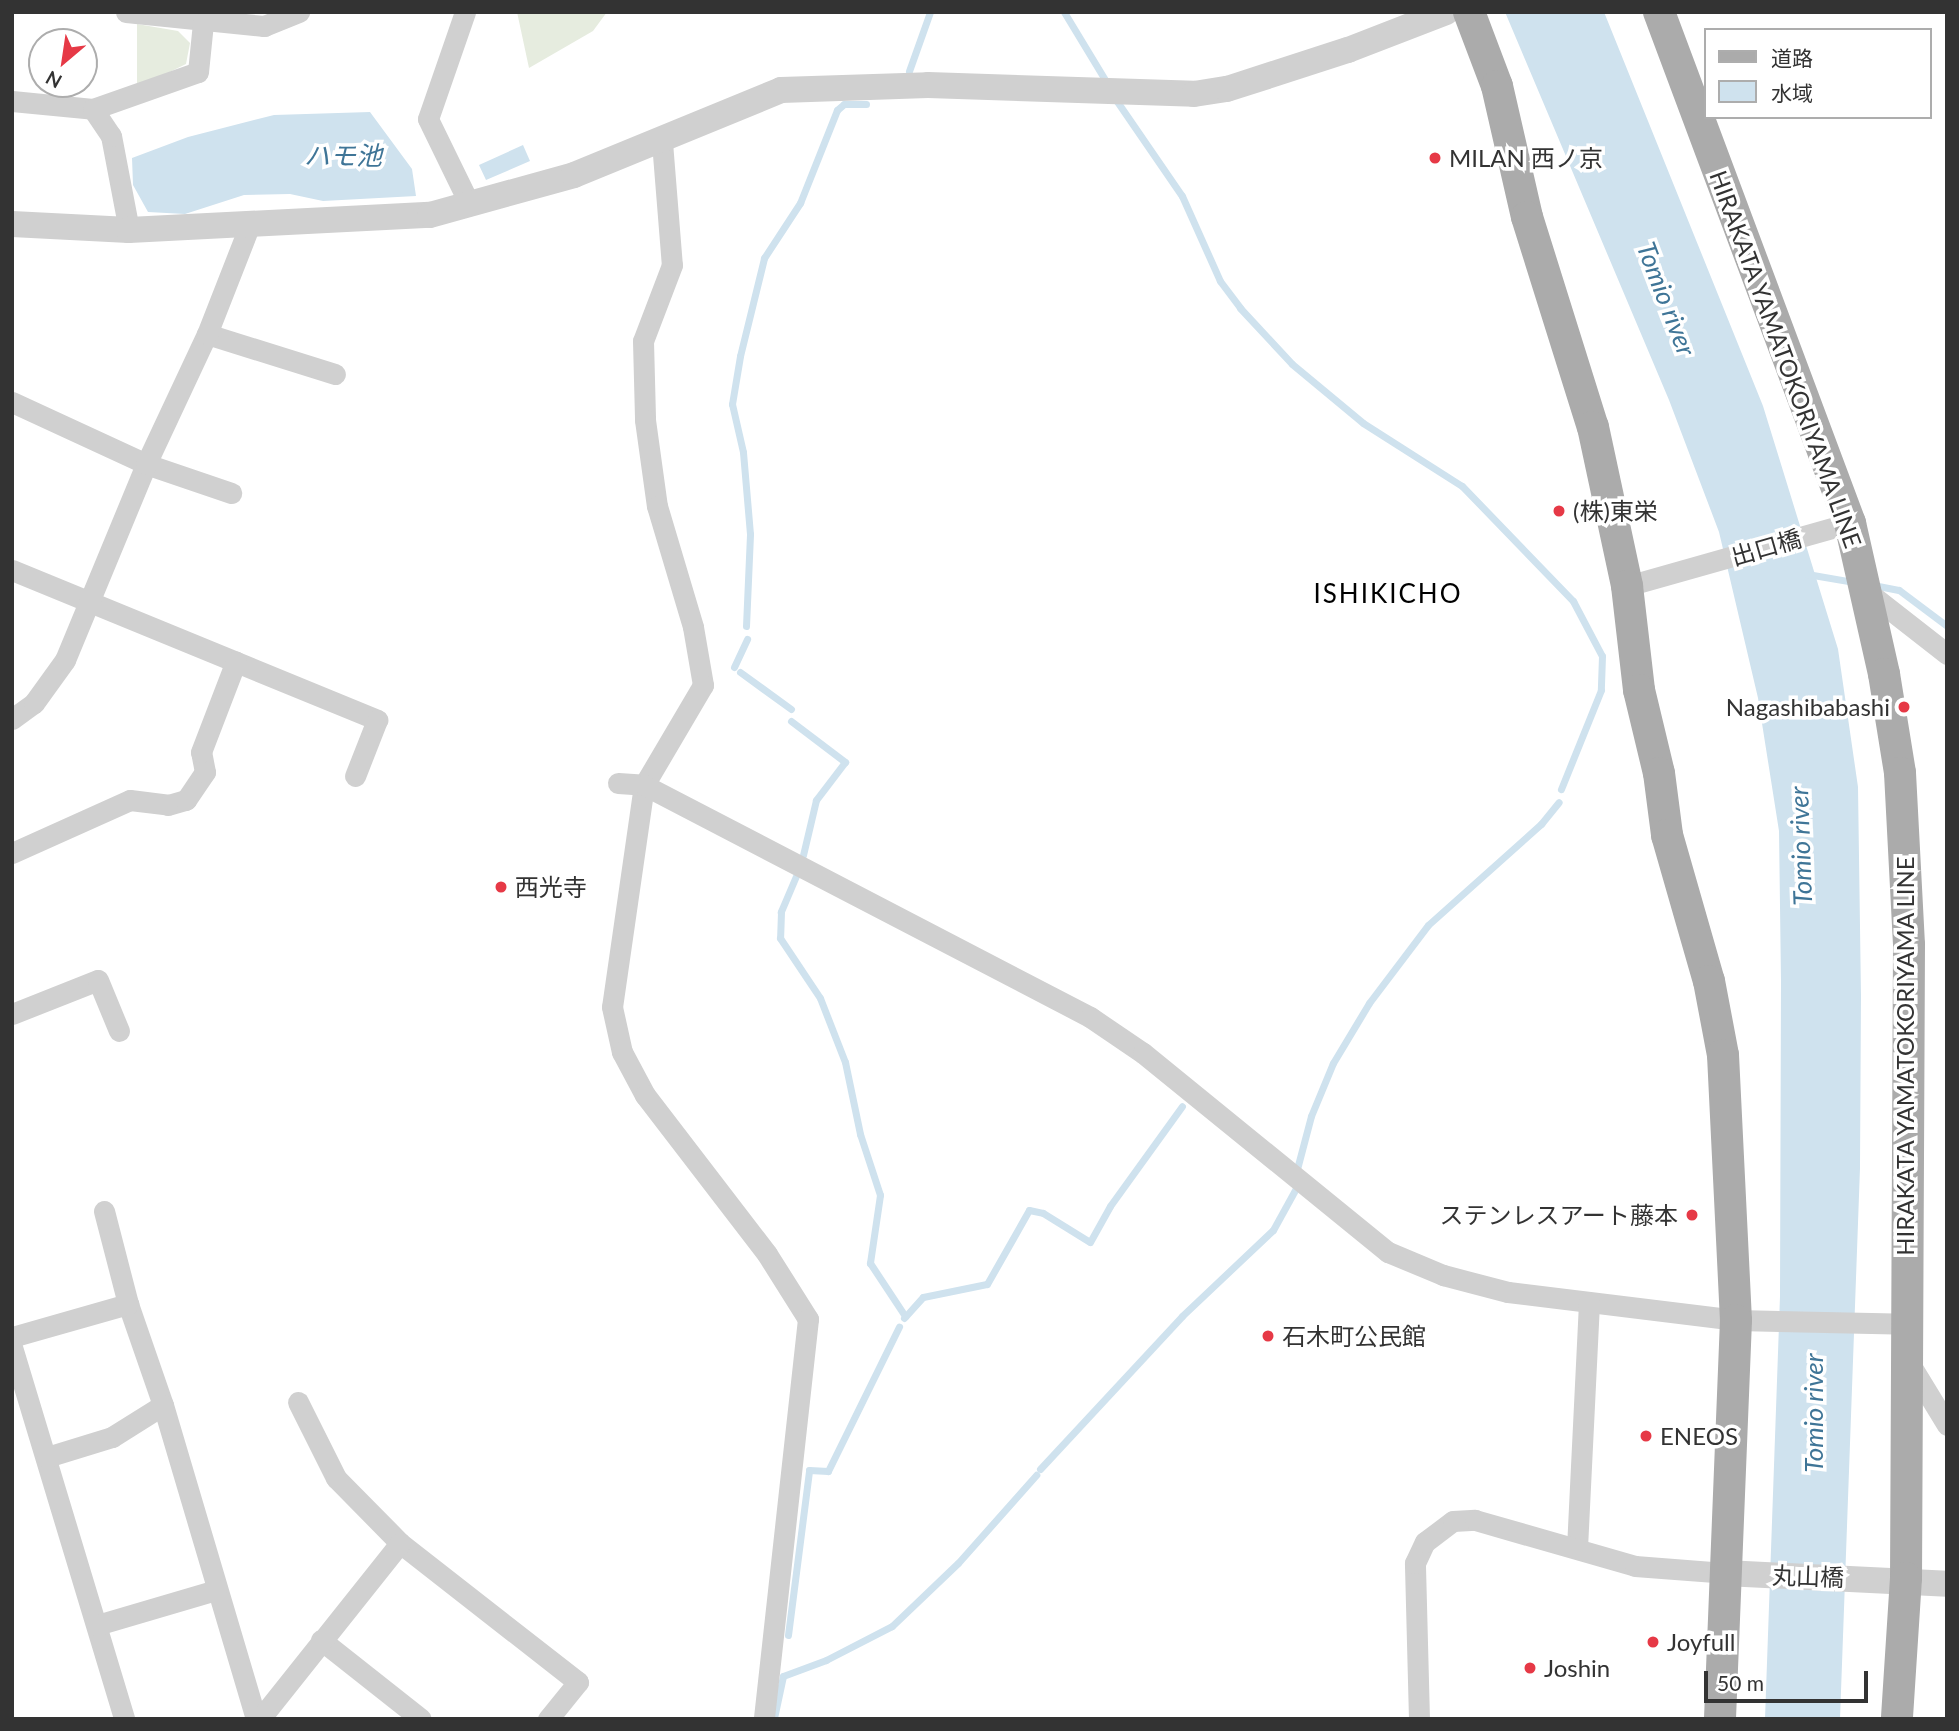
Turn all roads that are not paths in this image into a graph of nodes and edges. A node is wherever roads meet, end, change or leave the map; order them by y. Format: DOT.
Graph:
graph roads {
  1 [pos="126,12"];
  2 [pos="299,12"];
  3 [pos="465,12"];
  4 [pos="1446,12"];
  5 [pos="1469,12"];
  6 [pos="1659,12"];
  7 [pos="203,23"];
  8 [pos="12,101"];
  9 [pos="93,109"];
  10 [pos="662,142"];
  11 [pos="470,205"];
  12 [pos="251,222"];
  13 [pos="12,224"];
  14 [pos="129,230"];
  15 [pos="207,334"];
  16 [pos="335,374"];
  17 [pos="12,402"];
  18 [pos="146,464"];
  19 [pos="232,493"];
  20 [pos="1839,526"];
  21 [pos="12,570"];
  22 [pos="1628,586"];
  23 [pos="1865,590"];
  24 [pos="93,603"];
  25 [pos="1947,654"];
  26 [pos="236,661"];
  27 [pos="12,719"];
  28 [pos="355,776"];
  29 [pos="618,783"];
  30 [pos="645,785"];
  31 [pos="12,853"];
  32 [pos="12,1014"];
  33 [pos="118,1031"];
  34 [pos="104,1211"];
  35 [pos="1589,1302"];
  36 [pos="128,1304"];
  37 [pos="1745,1319"];
  38 [pos="1894,1323"];
  39 [pos="12,1337"];
  40 [pos="12,1347"];
  41 [pos="1905,1356"];
  42 [pos="298,1402"];
  43 [pos="163,1405"];
  44 [pos="1947,1425"];
  45 [pos="47,1457"];
  46 [pos="400,1543"];
  47 [pos="1577,1548"];
  48 [pos="1735,1574"];
  49 [pos="1906,1578"];
  50 [pos="1947,1584"];
  51 [pos="216,1590"];
  52 [pos="97,1625"];
  53 [pos="321,1640"];
  54 [pos="124,1719"];
  55 [pos="258,1719"];
  56 [pos="421,1719"];
  57 [pos="548,1719"];
  58 [pos="764,1719"];
  59 [pos="1419,1719"];
  60 [pos="1720,1719"];
  61 [pos="1897,1719"];
  1 -- 7 [label="street"];
  2 -- 7 [label="street"];
  3 -- 11 [label="street"];
  4 -- 10 [label="street"];
  5 -- 22 [label="main road"];
  6 -- 20 [label="main road, HIRAKATA YAMATOKORIYAMA LINE"];
  7 -- 9 [label="street"];
  8 -- 9 [label="street"];
  9 -- 14 [label="street"];
  10 -- 11 [label="street"];
  10 -- 30 [label="street"];
  11 -- 12 [label="street"];
  12 -- 14 [label="street"];
  12 -- 15 [label="street"];
  13 -- 14 [label="street"];
  15 -- 16 [label="street"];
  15 -- 18 [label="street"];
  17 -- 18 [label="street"];
  18 -- 19 [label="street"];
  18 -- 24 [label="street"];
  20 -- 22 [label="street, 出口橋"];
  20 -- 23 [label="main road, HIRAKATA YAMATOKORIYAMA LINE"];
  21 -- 24 [label="street"];
  22 -- 37 [label="main road"];
  23 -- 25 [label="street"];
  23 -- 38 [label="main road, HIRAKATA YAMATOKORIYAMA LINE"];
  24 -- 26 [label="street"];
  24 -- 27 [label="street"];
  26 -- 28 [label="street"];
  26 -- 31 [label="street"];
  29 -- 30 [label="street"];
  30 -- 35 [label="street"];
  30 -- 58 [label="street"];
  32 -- 33 [label="street"];
  34 -- 36 [label="street"];
  35 -- 37 [label="street"];
  35 -- 47 [label="street"];
  36 -- 39 [label="street"];
  36 -- 43 [label="street"];
  37 -- 38 [label="street"];
  37 -- 48 [label="main road"];
  38 -- 41 [label="main road, HIRAKATA YAMATOKORIYAMA LINE"];
  40 -- 45 [label="street"];
  41 -- 44 [label="street"];
  41 -- 49 [label="main road, HIRAKATA YAMATOKORIYAMA LINE"];
  42 -- 46 [label="street"];
  43 -- 45 [label="street"];
  43 -- 51 [label="street"];
  45 -- 52 [label="street"];
  46 -- 53 [label="street"];
  46 -- 57 [label="street"];
  47 -- 48 [label="street"];
  47 -- 59 [label="street"];
  48 -- 49 [label="street, 丸山橋"];
  48 -- 60 [label="main road"];
  49 -- 50 [label="street, 丸山橋"];
  49 -- 61 [label="main road, HIRAKATA YAMATOKORIYAMA LINE"];
  51 -- 52 [label="street"];
  51 -- 55 [label="street"];
  52 -- 54 [label="street"];
  53 -- 55 [label="street"];
  53 -- 56 [label="street"];
}
